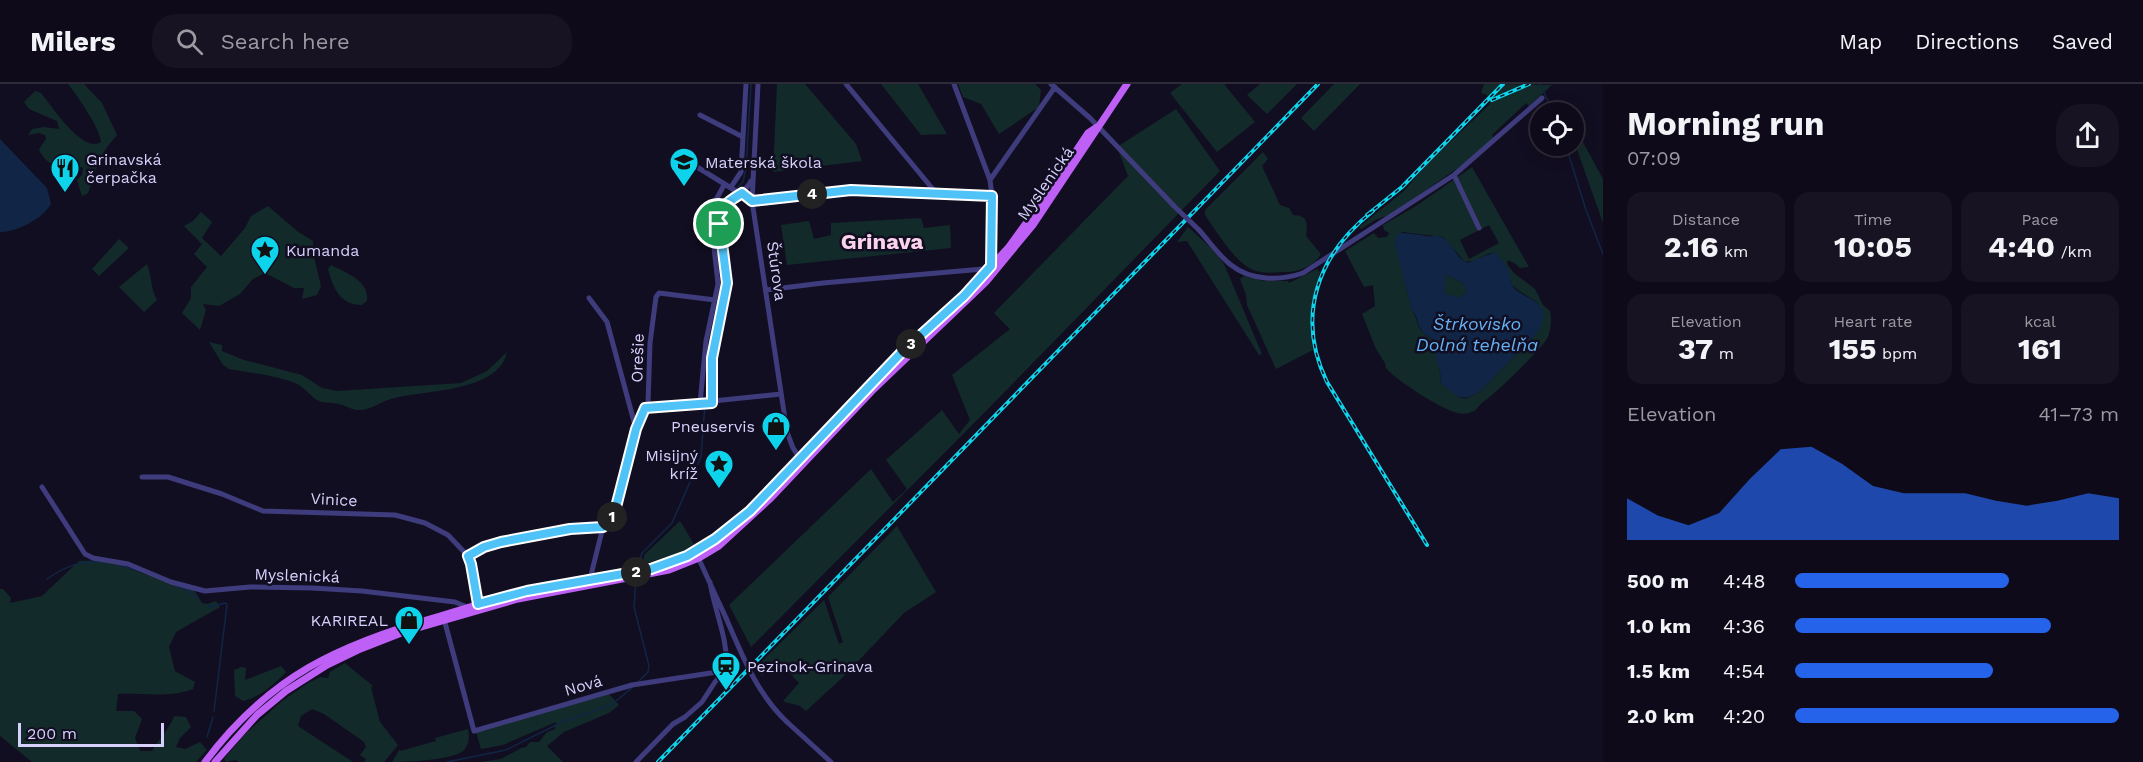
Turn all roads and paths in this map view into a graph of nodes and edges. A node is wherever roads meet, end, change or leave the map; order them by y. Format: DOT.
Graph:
graph roads {
  1 [pos="746,84"];
  2 [pos="758,84"];
  3 [pos="846,84"];
  4 [pos="954,84"];
  5 [pos="1127,84"];
  6 [pos="1053,86"];
  7 [pos="1542,98"];
  8 [pos="700,115"];
  9 [pos="1097,127"];
  10 [pos="743,137"];
  11 [pos="676,154"];
  12 [pos="1454,175"];
  13 [pos="753,177"];
  14 [pos="990,180"];
  15 [pos="724,185"];
  16 [pos="731,187"];
  17 [pos="742,193"];
  18 [pos="936,193"];
  19 [pos="992,196"];
  20 [pos="752,201"];
  21 [pos="1479,228"];
  22 [pos="991,266"];
  23 [pos="766,290"];
  24 [pos="589,298"];
  25 [pos="715,300"];
  26 [pos="781,394"];
  27 [pos="701,403"];
  28 [pos="711,403"];
  29 [pos="645,408"];
  30 [pos="636,429"];
  31 [pos="802,461"];
  32 [pos="142,477"];
  33 [pos="42,487"];
  34 [pos="603,527"];
  35 [pos="697,554"];
  36 [pos="468,556"];
  37 [pos="636,575"];
  38 [pos="590,579"];
  39 [pos="710,582"];
  40 [pos="478,604"];
  41 [pos="467,607"];
  42 [pos="461,615"];
  43 [pos="443,618"];
  44 [pos="357,646"];
  45 [pos="724,671"];
  46 [pos="205,762"];
  47 [pos="215,762"];
  48 [pos="636,762"];
  49 [pos="831,762"];
  1 -- 10 [label="street"];
  2 -- 13 [label="street, Štúrova"];
  3 -- 18 [label="street"];
  4 -- 14 [label="street"];
  5 -- 9 [label="main road, Myslenická"];
  6 -- 9 [label="street"];
  6 -- 14 [label="street"];
  7 -- 12 [label="street"];
  8 -- 10 [label="street"];
  9 -- 12 [label="street, bridge"];
  9 -- 22 [label="main road, Myslenická"];
  9 -- 31 [label="main road, Myslenická"];
  10 -- 16 [label="street"];
  11 -- 15 [label="street"];
  12 -- 21 [label="street"];
  13 -- 17 [label="street"];
  13 -- 20 [label="street, Štúrova"];
  14 -- 19 [label="street"];
  15 -- 16 [label="street"];
  15 -- 25 [label="street"];
  16 -- 17 [label="street"];
  17 -- 20 [label="street"];
  17 -- 28 [label="street"];
  18 -- 19 [label="street"];
  18 -- 20 [label="street"];
  19 -- 22 [label="street"];
  20 -- 23 [label="street, Štúrova"];
  22 -- 23 [label="street"];
  22 -- 31 [label="main road, Myslenická"];
  23 -- 26 [label="street, Štúrova"];
  24 -- 30 [label="street"];
  25 -- 27 [label="street"];
  25 -- 29 [label="street, Orešie"];
  26 -- 28 [label="street"];
  26 -- 31 [label="street, Štúrova"];
  27 -- 28 [label="street"];
  27 -- 29 [label="street"];
  29 -- 30 [label="street, Orešie"];
  30 -- 34 [label="street, Orešie"];
  31 -- 35 [label="main road, Myslenická"];
  32 -- 36 [label="street, Vinice"];
  33 -- 41 [label="street, Myslenická"];
  34 -- 36 [label="street"];
  34 -- 38 [label="street, Orešie"];
  35 -- 37 [label="main road, Myslenická"];
  35 -- 39 [label="street"];
  36 -- 40 [label="street"];
  37 -- 38 [label="main road, Myslenická"];
  37 -- 42 [label="main road, Myslenická"];
  38 -- 40 [label="main road, Myslenická"];
  39 -- 45 [label="street"];
  39 -- 49 [label="street, bridge"];
  40 -- 41 [label="main road, Myslenická"];
  41 -- 42 [label="main road"];
  41 -- 43 [label="main road, Myslenická"];
  42 -- 43 [label="main road, Myslenická"];
  43 -- 44 [label="main road, Myslenická"];
  43 -- 45 [label="street, Nová"];
  44 -- 46 [label="main road"];
  44 -- 47 [label="main road"];
  45 -- 48 [label="street"];
}
